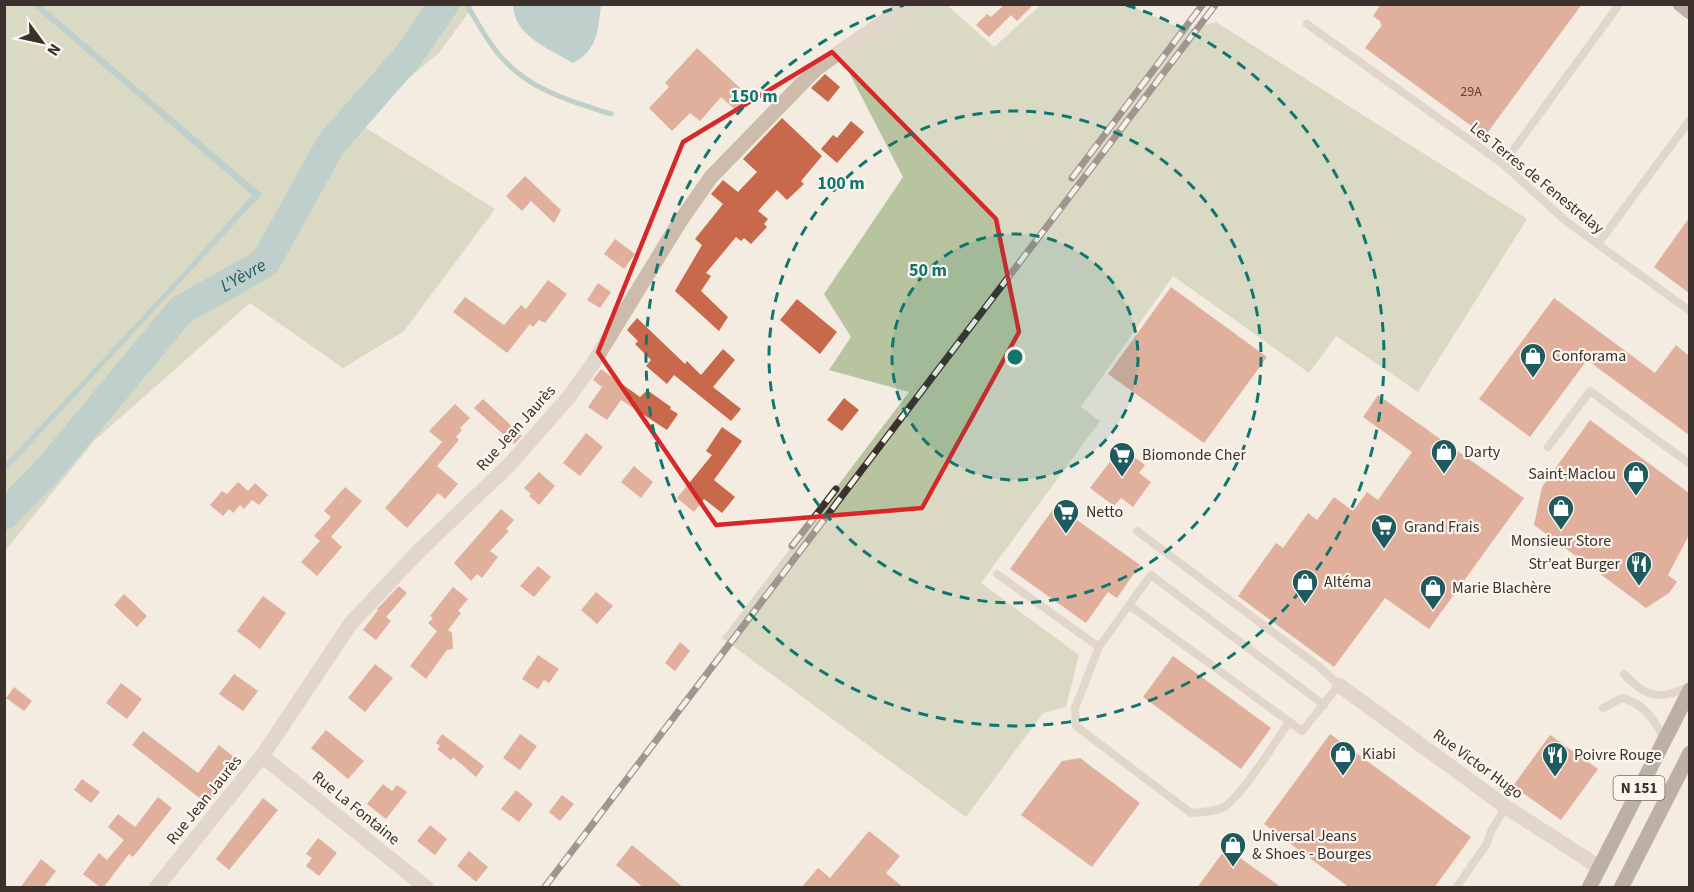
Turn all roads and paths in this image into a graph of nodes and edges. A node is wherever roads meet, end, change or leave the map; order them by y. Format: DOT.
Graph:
graph roads {
  1 [pos="909,4"];
  2 [pos="1680,4"];
  3 [pos="1618,6"];
  4 [pos="1689,12"];
  5 [pos="1307,24"];
  6 [pos="1689,120"];
  7 [pos="1503,164"];
  8 [pos="1598,244"];
  9 [pos="1689,311"];
  10 [pos="1548,447"];
  11 [pos="1689,464"];
  12 [pos="1137,531"];
  13 [pos="997,574"];
  14 [pos="1129,605"];
  15 [pos="1099,646"];
  16 [pos="1624,674"];
  17 [pos="1339,685"];
  18 [pos="1689,688"];
  19 [pos="1323,705"];
  20 [pos="1603,708"];
  21 [pos="1289,722"];
  22 [pos="1664,739"];
  23 [pos="1689,753"];
  24 [pos="262,756"];
  25 [pos="1506,807"];
  26 [pos="1599,867"];
  27 [pos="156,888"];
  28 [pos="427,888"];
  29 [pos="1456,888"];
  30 [pos="1589,888"];
  31 [pos="1621,888"];
  1 -- 24 [label="street, Rue Jean Jaurès"];
  2 -- 4 [label="main road"];
  3 -- 7 [label="lane"];
  5 -- 7 [label="lane, Les Terres de Fenestrelay"];
  6 -- 8 [label="lane"];
  7 -- 8 [label="lane, Les Terres de Fenestrelay"];
  8 -- 9 [label="lane, Les Terres de Fenestrelay"];
  10 -- 11 [label="lane"];
  12 -- 17 [label="lane"];
  13 -- 15 [label="lane"];
  14 -- 15 [label="lane"];
  14 -- 19 [label="lane"];
  14 -- 21 [label="lane"];
  15 -- 21 [label="lane"];
  16 -- 18 [label="lane"];
  17 -- 19 [label="lane"];
  17 -- 25 [label="street, Rue Victor Hugo"];
  18 -- 22 [label="main road, N 151"];
  19 -- 21 [label="lane"];
  20 -- 22 [label="lane"];
  22 -- 26 [label="main road, N 151"];
  23 -- 31 [label="main road, N 151"];
  24 -- 27 [label="street, Rue Jean Jaurès"];
  24 -- 28 [label="street, Rue La Fontaine"];
  25 -- 26 [label="street, Rue Victor Hugo"];
  25 -- 29 [label="lane"];
  26 -- 30 [label="main road, N 151"];
}
